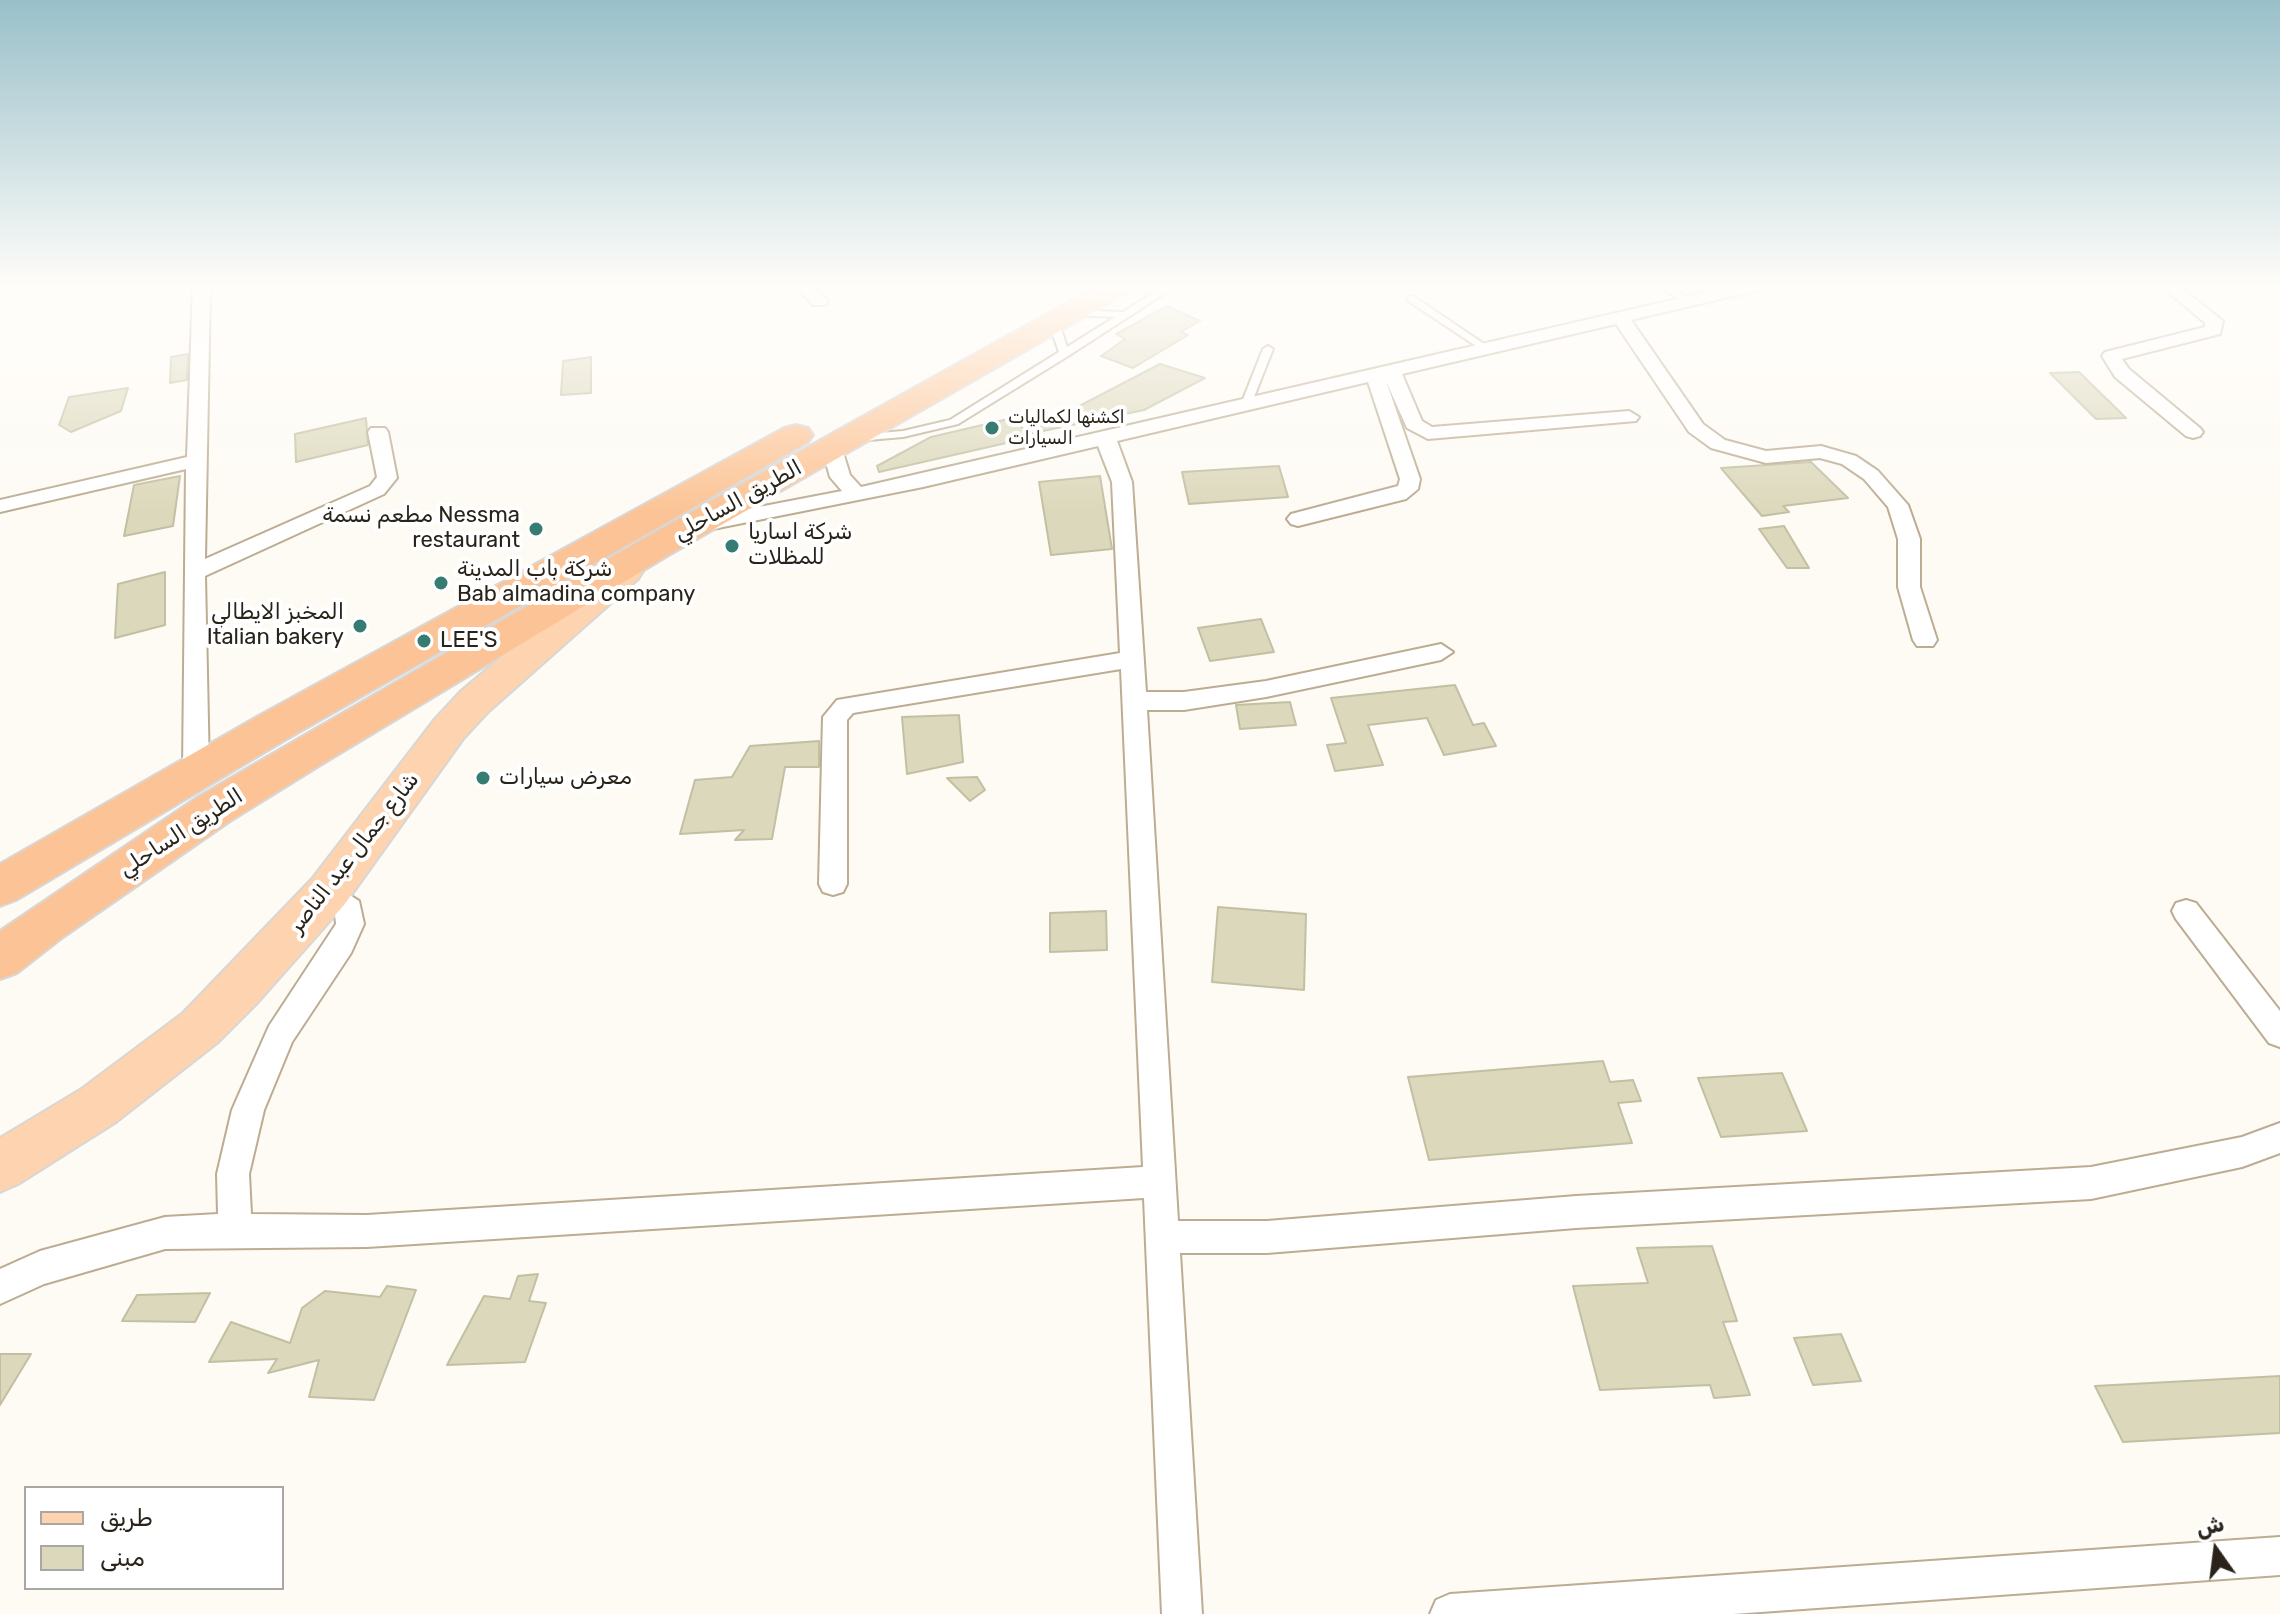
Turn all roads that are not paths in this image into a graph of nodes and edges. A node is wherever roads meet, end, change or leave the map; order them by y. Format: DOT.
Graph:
graph roads {
  1 [pos="199,361"];
  2 [pos="976,361"];
  3 [pos="990,361"];
  4 [pos="1263,361"];
  5 [pos="1428,361"];
  6 [pos="1650,361"];
  7 [pos="2114,361"];
  8 [pos="1383,372"];
  9 [pos="1245,407"];
  10 [pos="1629,417"];
  11 [pos="378,432"];
  12 [pos="2193,432"];
  13 [pos="1105,437"];
  14 [pos="842,444"];
  15 [pos="196,461"];
  16 [pos="857,494"];
  17 [pos="0,506"];
  18 [pos="1298,519"];
  19 [pos="698,525"];
  20 [pos="654,548"];
  21 [pos="194,572"];
  22 [pos="1925,640"];
  23 [pos="1441,652"];
  24 [pos="1132,659"];
  25 [pos="1134,701"];
  26 [pos="196,771"];
  27 [pos="833,884"];
  28 [pos="0,887"];
  29 [pos="328,892"];
  30 [pos="2186,911"];
  31 [pos="0,959"];
  32 [pos="2280,1034"];
  33 [pos="2280,1138"];
  34 [pos="0,1167"];
  35 [pos="1162,1181"];
  36 [pos="235,1230"];
  37 [pos="1164,1237"];
  38 [pos="0,1287"];
  39 [pos="2280,1556"];
  40 [pos="1182,1614"];
  41 [pos="1450,1614"];
  1 -- 15 [label="street"];
  2 -- 26 [label="highway, الطريق الساحلي"];
  3 -- 14 [label="highway, الطريق الساحلي"];
  4 -- 9 [label="lane"];
  5 -- 8 [label="street"];
  6 -- 22 [label="street"];
  7 -- 12 [label="street"];
  8 -- 9 [label="street"];
  8 -- 10 [label="street"];
  8 -- 18 [label="street"];
  9 -- 13 [label="street"];
  11 -- 21 [label="street"];
  13 -- 16 [label="street"];
  13 -- 24 [label="street"];
  14 -- 16 [label="street"];
  14 -- 19 [label="highway, الطريق الساحلي"];
  15 -- 17 [label="street"];
  15 -- 21 [label="street"];
  16 -- 19 [label="street"];
  19 -- 20 [label="highway, الطريق الساحلي"];
  20 -- 29 [label="main road, شارع جمال عبد الناصر"];
  20 -- 31 [label="highway, الطريق الساحلي"];
  21 -- 26 [label="street"];
  23 -- 25 [label="street"];
  24 -- 25 [label="street"];
  24 -- 27 [label="street"];
  25 -- 35 [label="street"];
  26 -- 28 [label="highway, الطريق الساحلي"];
  29 -- 34 [label="main road, شارع جمال عبد الناصر"];
  29 -- 36 [label="street"];
  30 -- 32 [label="street"];
  33 -- 37 [label="street"];
  35 -- 36 [label="street"];
  35 -- 37 [label="street"];
  36 -- 38 [label="street"];
  37 -- 40 [label="street"];
  39 -- 41 [label="street"];
}
